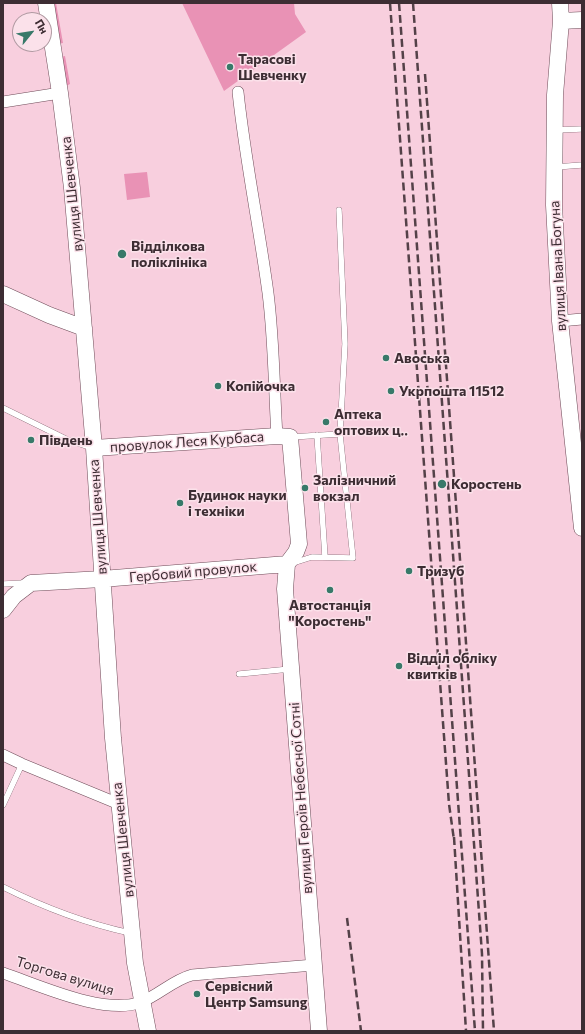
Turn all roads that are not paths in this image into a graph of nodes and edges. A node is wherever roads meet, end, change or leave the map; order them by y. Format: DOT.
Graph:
graph roads {
  1 [pos="46,3"];
  2 [pos="560,3"];
  3 [pos="582,20"];
  4 [pos="561,21"];
  5 [pos="238,92"];
  6 [pos="60,93"];
  7 [pos="3,102"];
  8 [pos="582,129"];
  9 [pos="555,130"];
  10 [pos="582,165"];
  11 [pos="554,167"];
  12 [pos="339,210"];
  13 [pos="3,294"];
  14 [pos="582,319"];
  15 [pos="560,321"];
  16 [pos="84,328"];
  17 [pos="3,408"];
  18 [pos="340,434"];
  19 [pos="317,435"];
  20 [pos="283,437"];
  21 [pos="94,448"];
  22 [pos="581,509"];
  23 [pos="582,528"];
  24 [pos="325,557"];
  25 [pos="287,564"];
  26 [pos="102,579"];
  27 [pos="32,583"];
  28 [pos="3,584"];
  29 [pos="3,610"];
  30 [pos="291,669"];
  31 [pos="239,674"];
  32 [pos="3,754"];
  33 [pos="22,764"];
  34 [pos="119,804"];
  35 [pos="3,805"];
  36 [pos="3,887"];
  37 [pos="133,933"];
  38 [pos="314,964"];
  39 [pos="3,973"];
  40 [pos="142,1002"];
  41 [pos="148,1031"];
  42 [pos="319,1031"];
  1 -- 6 [label="street, вулиця Шевченка"];
  2 -- 4 [label="street, вулиця Івана Богуна"];
  3 -- 4 [label="street"];
  4 -- 9 [label="street, вулиця Івана Богуна"];
  5 -- 20 [label="street"];
  6 -- 7 [label="street"];
  6 -- 16 [label="street, вулиця Шевченка"];
  8 -- 9 [label="lane"];
  9 -- 11 [label="street, вулиця Івана Богуна"];
  10 -- 11 [label="lane"];
  11 -- 15 [label="street, вулиця Івана Богуна"];
  12 -- 18 [label="lane"];
  13 -- 16 [label="street"];
  14 -- 15 [label="street"];
  15 -- 22 [label="street, вулиця Івана Богуна"];
  16 -- 21 [label="street, вулиця Шевченка"];
  17 -- 21 [label="lane, провулок Леся Курбаса"];
  18 -- 19 [label="lane"];
  18 -- 24 [label="lane"];
  19 -- 20 [label="lane"];
  19 -- 24 [label="lane"];
  20 -- 21 [label="street, провулок Леся Курбаса"];
  20 -- 25 [label="street"];
  21 -- 26 [label="street, вулиця Шевченка"];
  22 -- 23 [label="street, вулиця Івана Богуна"];
  24 -- 25 [label="lane"];
  25 -- 26 [label="street, Гербовий провулок"];
  25 -- 30 [label="street, вулиця Героїв Небесної Сотні"];
  26 -- 27 [label="street, Гербовий провулок"];
  26 -- 34 [label="street, вулиця Шевченка"];
  27 -- 28 [label="lane, Гербовий провулок"];
  27 -- 29 [label="street"];
  30 -- 31 [label="lane"];
  30 -- 38 [label="street, вулиця Героїв Небесної Сотні"];
  32 -- 33 [label="street"];
  33 -- 34 [label="street"];
  33 -- 35 [label="lane"];
  34 -- 37 [label="street, вулиця Шевченка"];
  36 -- 37 [label="lane"];
  37 -- 40 [label="street, вулиця Шевченка"];
  38 -- 40 [label="street, Торгова вулиця"];
  38 -- 42 [label="street, вулиця Героїв Небесної Сотні"];
  39 -- 40 [label="street, Торгова вулиця"];
  40 -- 41 [label="street, вулиця Шевченка"];
}
